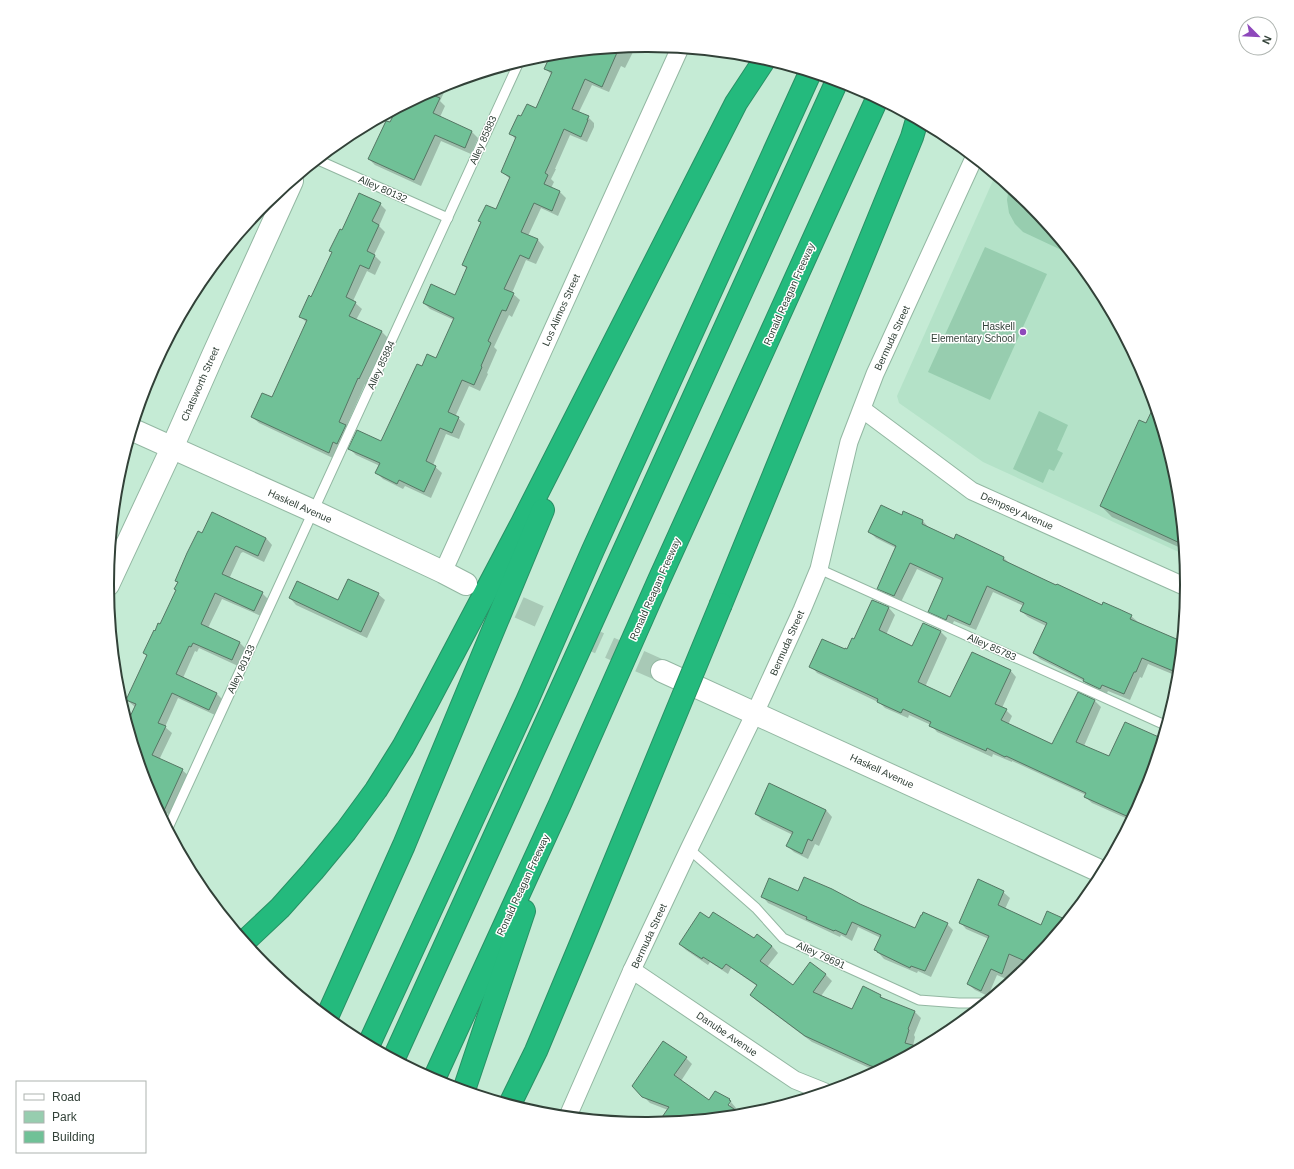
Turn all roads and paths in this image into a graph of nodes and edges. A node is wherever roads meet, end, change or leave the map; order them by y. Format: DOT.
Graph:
graph roads {
  1 [pos="678,53"];
  2 [pos="761,64"];
  3 [pos="516,68"];
  4 [pos="808,77"];
  5 [pos="835,87"];
  6 [pos="875,103"];
  7 [pos="916,125"];
  8 [pos="323,162"];
  9 [pos="972,163"];
  10 [pos="287,193"];
  11 [pos="448,218"];
  12 [pos="608,352"];
  13 [pos="862,409"];
  14 [pos="137,432"];
  15 [pos="172,448"];
  16 [pos="313,511"];
  17 [pos="819,568"];
  18 [pos="115,570"];
  19 [pos="443,572"];
  20 [pos="466,584"];
  21 [pos="1180,584"];
  22 [pos="662,671"];
  23 [pos="755,713"];
  24 [pos="1161,723"];
  25 [pos="560,804"];
  26 [pos="170,823"];
  27 [pos="689,849"];
  28 [pos="1097,869"];
  29 [pos="249,938"];
  30 [pos="632,970"];
  31 [pos="976,1003"];
  32 [pos="330,1012"];
  33 [pos="370,1039"];
  34 [pos="396,1054"];
  35 [pos="437,1073"];
  36 [pos="466,1085"];
  37 [pos="818,1089"];
  38 [pos="512,1100"];
  39 [pos="570,1111"];
  1 -- 19 [label="street, Los Alimos Street"];
  2 -- 12 [label="highway"];
  3 -- 11 [label="lane, Alley 85883"];
  4 -- 33 [label="highway"];
  5 -- 34 [label="highway"];
  6 -- 25 [label="highway, Ronald Reagan Freeway"];
  7 -- 38 [label="highway, bridge"];
  8 -- 11 [label="lane, Alley 80132"];
  9 -- 13 [label="street, Bermuda Street"];
  10 -- 15 [label="main road, Chatsworth Street"];
  11 -- 16 [label="lane, Alley 85884"];
  12 -- 29 [label="highway"];
  12 -- 32 [label="highway"];
  13 -- 17 [label="street, Bermuda Street"];
  13 -- 21 [label="street, Dempsey Avenue"];
  14 -- 15 [label="main road, Haskell Avenue"];
  15 -- 16 [label="main road, Haskell Avenue"];
  15 -- 18 [label="main road, Chatsworth Street"];
  16 -- 19 [label="main road, Haskell Avenue"];
  16 -- 26 [label="lane, Alley 80133"];
  17 -- 23 [label="street, Bermuda Street"];
  17 -- 24 [label="lane, Alley 85783"];
  19 -- 20 [label="main road, Haskell Avenue"];
  22 -- 23 [label="main road, Haskell Avenue"];
  23 -- 27 [label="street, Bermuda Street"];
  23 -- 28 [label="main road, Haskell Avenue"];
  25 -- 35 [label="highway, Ronald Reagan Freeway"];
  25 -- 36 [label="highway"];
  27 -- 30 [label="street, Bermuda Street"];
  27 -- 31 [label="lane, Alley 79691"];
  30 -- 37 [label="street, Danube Avenue"];
  30 -- 39 [label="street, Bermuda Street"];
}
